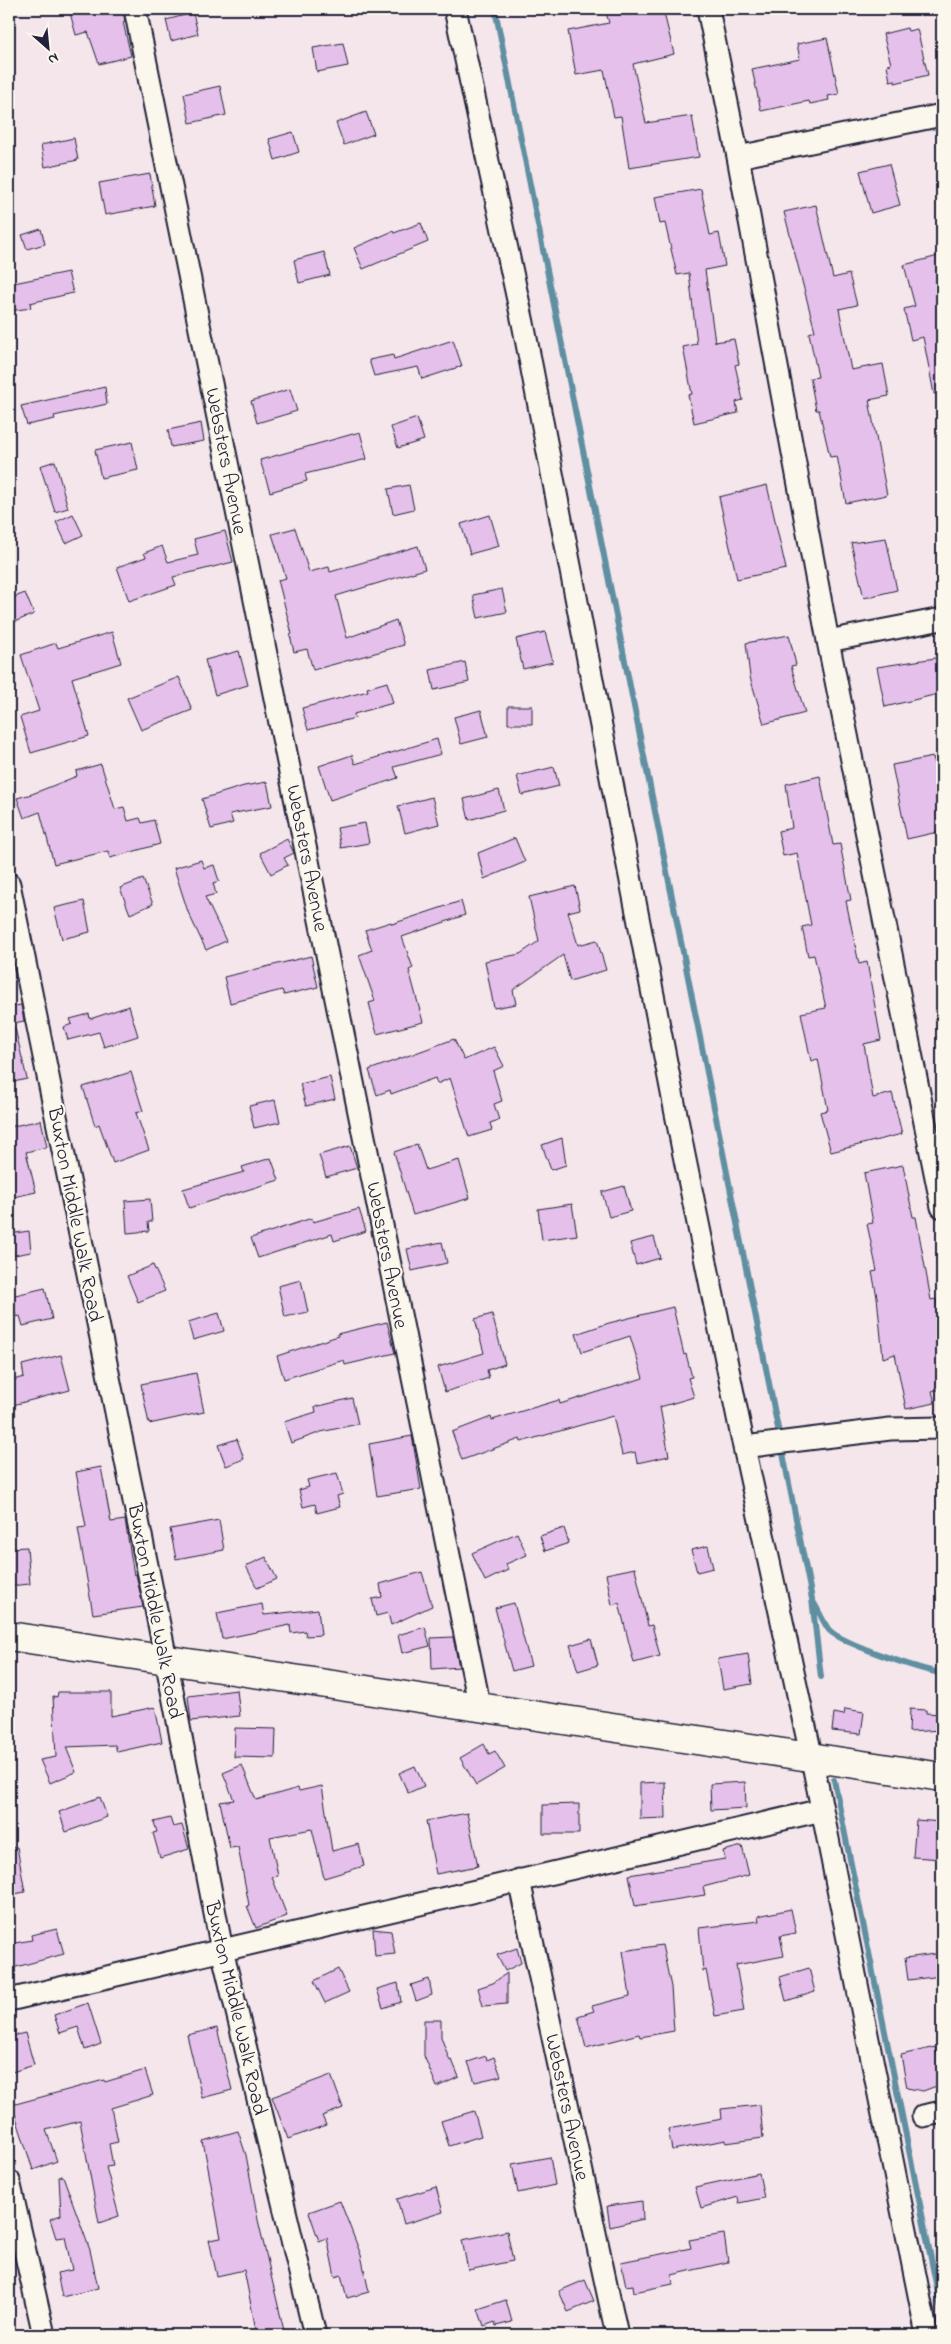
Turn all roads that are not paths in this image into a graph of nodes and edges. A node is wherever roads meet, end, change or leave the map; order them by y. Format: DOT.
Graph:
graph roads {
  1 [pos="135,9"];
  2 [pos="455,9"];
  3 [pos="708,9"];
  4 [pos="942,115"];
  5 [pos="738,157"];
  6 [pos="942,619"];
  7 [pos="828,642"];
  8 [pos="9,884"];
  9 [pos="934,1121"];
  10 [pos="942,1206"];
  11 [pos="942,1428"];
  12 [pos="750,1446"];
  13 [pos="9,1636"];
  14 [pos="166,1659"];
  15 [pos="480,1708"];
  16 [pos="812,1759"];
  17 [pos="942,1778"];
  18 [pos="822,1810"];
  19 [pos="519,1880"];
  20 [pos="222,1950"];
  21 [pos="9,2000"];
  22 [pos="9,2181"];
  23 [pos="44,2335"];
  24 [pos="315,2335"];
  25 [pos="617,2335"];
  26 [pos="927,2335"];
  1 -- 15 [label="street, Websters Avenue"];
  2 -- 12 [label="street"];
  3 -- 5 [label="street"];
  4 -- 5 [label="street"];
  5 -- 7 [label="street"];
  6 -- 7 [label="street"];
  7 -- 9 [label="street"];
  8 -- 14 [label="street, Buxton Middle Walk Road"];
  9 -- 10 [label="street"];
  11 -- 12 [label="street"];
  12 -- 16 [label="street"];
  13 -- 14 [label="main road"];
  14 -- 15 [label="main road"];
  14 -- 20 [label="street, Buxton Middle Walk Road"];
  15 -- 16 [label="main road"];
  16 -- 17 [label="main road"];
  16 -- 18 [label="street"];
  18 -- 19 [label="street"];
  18 -- 26 [label="street"];
  19 -- 20 [label="street"];
  19 -- 25 [label="street, Websters Avenue"];
  20 -- 21 [label="street"];
  20 -- 24 [label="street, Buxton Middle Walk Road"];
  22 -- 23 [label="street"];
}
